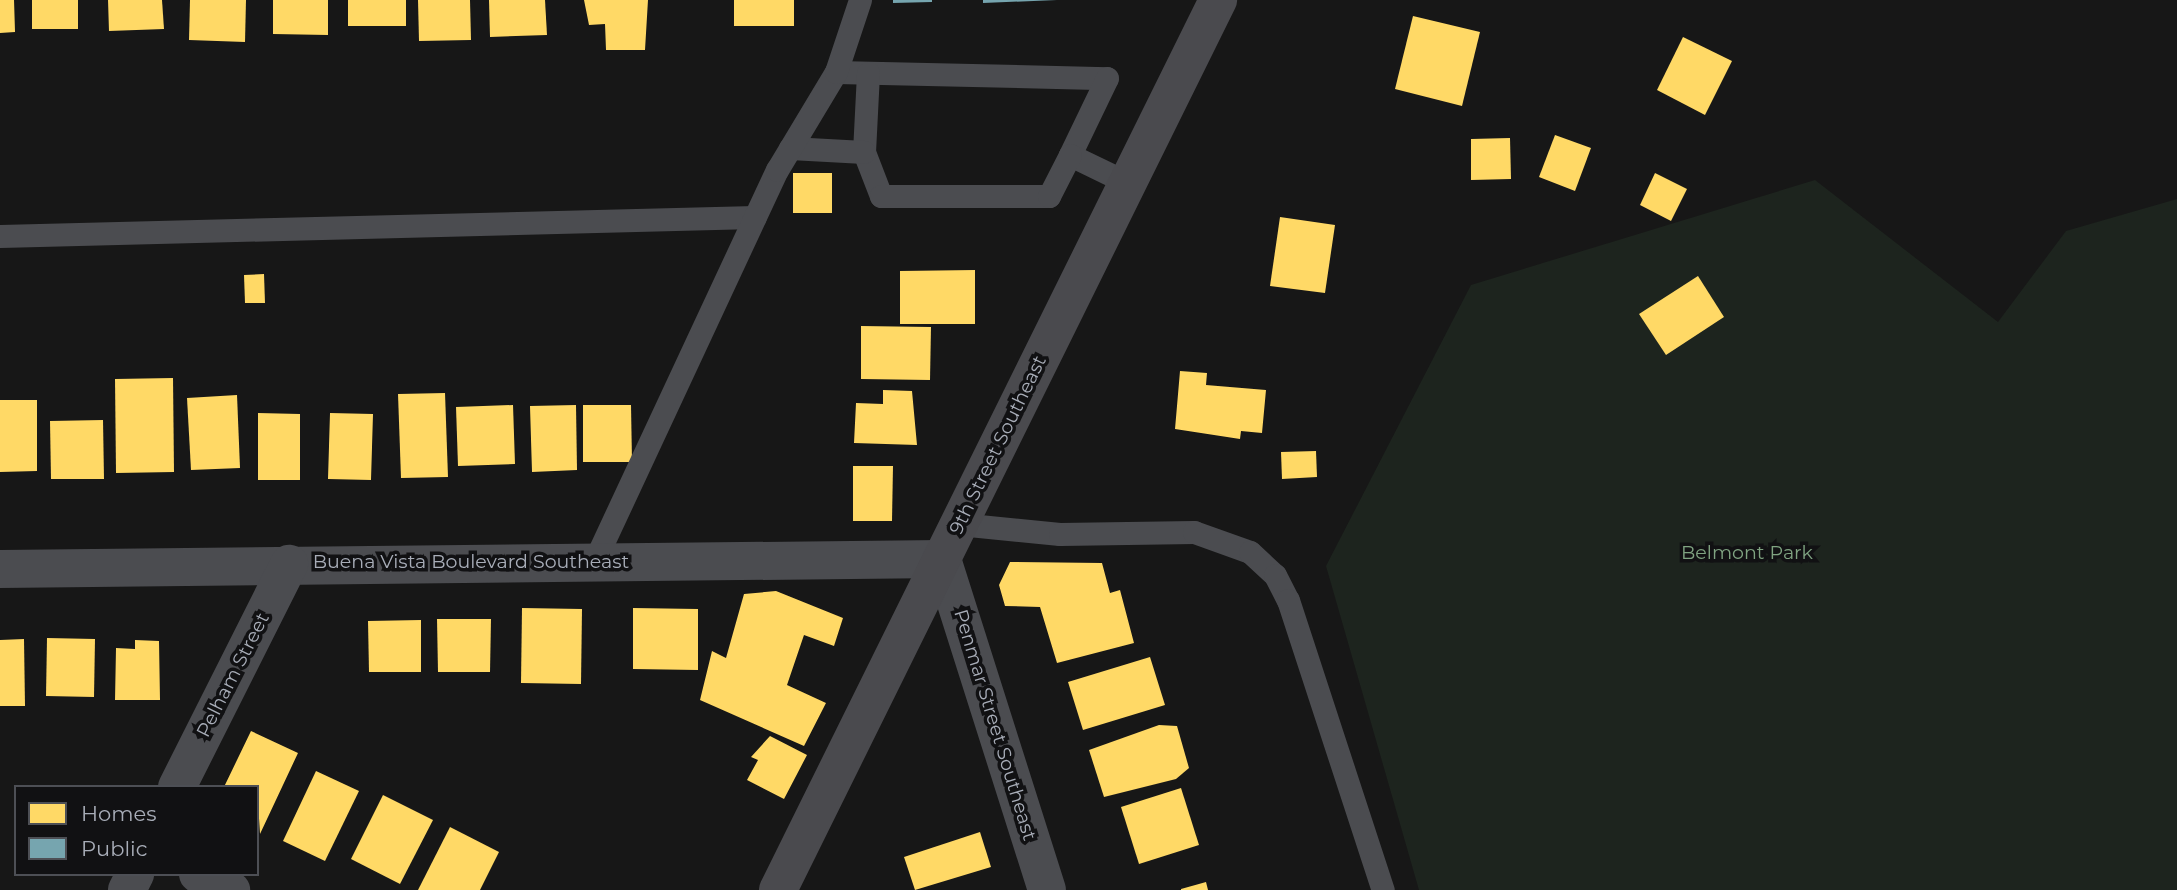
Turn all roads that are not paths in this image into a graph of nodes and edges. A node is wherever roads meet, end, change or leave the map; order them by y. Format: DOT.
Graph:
graph roads {
  1 [pos="860,0"];
  2 [pos="1218,0"];
  3 [pos="836,72"];
  4 [pos="868,73"];
  5 [pos="790,148"];
  6 [pos="864,152"];
  7 [pos="1070,155"];
  8 [pos="1128,183"];
  9 [pos="755,217"];
  10 [pos="0,236"];
  11 [pos="960,524"];
  12 [pos="942,559"];
  13 [pos="594,562"];
  14 [pos="289,564"];
  15 [pos="0,569"];
  16 [pos="178,785"];
  17 [pos="202,876"];
  18 [pos="231,890"];
  19 [pos="778,890"];
  20 [pos="1047,890"];
  21 [pos="1383,890"];
  1 -- 3 [label="lane"];
  2 -- 8 [label="street, 9th Street Southeast"];
  3 -- 4 [label="lane"];
  3 -- 5 [label="lane"];
  4 -- 6 [label="lane"];
  4 -- 7 [label="lane"];
  5 -- 6 [label="lane"];
  5 -- 9 [label="lane"];
  6 -- 7 [label="lane"];
  7 -- 8 [label="lane"];
  8 -- 11 [label="street, 9th Street Southeast"];
  9 -- 10 [label="lane"];
  9 -- 13 [label="lane"];
  11 -- 12 [label="street, 9th Street Southeast"];
  11 -- 21 [label="lane"];
  12 -- 13 [label="street, Buena Vista Boulevard Southeast"];
  12 -- 19 [label="street, 9th Street Southeast"];
  12 -- 20 [label="street, Penmar Street Southeast"];
  13 -- 14 [label="street, Buena Vista Boulevard Southeast"];
  14 -- 15 [label="street, Buena Vista Boulevard Southeast"];
  14 -- 16 [label="street, Pelham Street"];
  17 -- 18 [label="street"];
}
